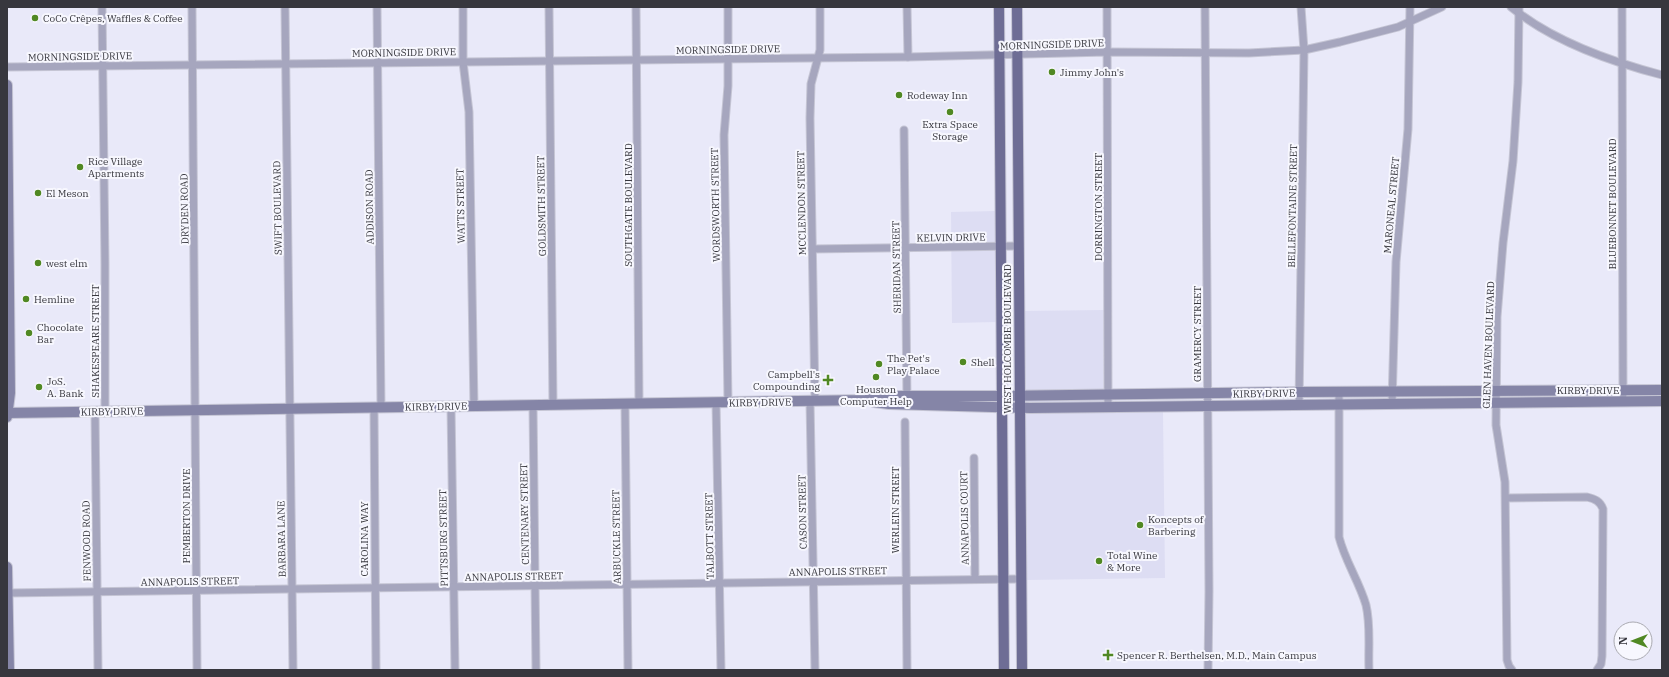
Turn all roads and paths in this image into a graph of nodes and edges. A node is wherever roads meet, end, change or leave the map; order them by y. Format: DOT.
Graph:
graph roads {
  1 [pos="102,7"];
  2 [pos="192,7"];
  3 [pos="285,7"];
  4 [pos="377,7"];
  5 [pos="463,7"];
  6 [pos="549,7"];
  7 [pos="636,7"];
  8 [pos="728,7"];
  9 [pos="820,7"];
  10 [pos="907,7"];
  11 [pos="999,7"];
  12 [pos="1017,7"];
  13 [pos="1107,7"];
  14 [pos="1205,7"];
  15 [pos="1301,7"];
  16 [pos="1410,7"];
  17 [pos="1442,7"];
  18 [pos="1511,7"];
  19 [pos="1622,7"];
  20 [pos="1519,10"];
  21 [pos="1410,22"];
  22 [pos="1304,50"];
  23 [pos="1107,52"];
  24 [pos="1206,53"];
  25 [pos="999,55"];
  26 [pos="1017,55"];
  27 [pos="818,57"];
  28 [pos="908,57"];
  29 [pos="728,59"];
  30 [pos="636,60"];
  31 [pos="463,62"];
  32 [pos="550,62"];
  33 [pos="285,63"];
  34 [pos="378,63"];
  35 [pos="1621,64"];
  36 [pos="193,65"];
  37 [pos="102,66"];
  38 [pos="7,67"];
  39 [pos="1662,75"];
  40 [pos="7,86"];
  41 [pos="904,130"];
  42 [pos="8,239"];
  43 [pos="1019,246"];
  44 [pos="1000,247"];
  45 [pos="905,248"];
  46 [pos="812,249"];
  47 [pos="1623,390"];
  48 [pos="1662,390"];
  49 [pos="1496,391"];
  50 [pos="1299,392"];
  51 [pos="1339,392"];
  52 [pos="1392,392"];
  53 [pos="1207,393"];
  54 [pos="1108,395"];
  55 [pos="1019,396"];
  56 [pos="907,400"];
  57 [pos="812,401"];
  58 [pos="1001,401"];
  59 [pos="1623,401"];
  60 [pos="1662,401"];
  61 [pos="716,402"];
  62 [pos="728,402"];
  63 [pos="1496,403"];
  64 [pos="625,404"];
  65 [pos="639,404"];
  66 [pos="1339,404"];
  67 [pos="1392,404"];
  68 [pos="533,405"];
  69 [pos="553,405"];
  70 [pos="1299,405"];
  71 [pos="452,406"];
  72 [pos="474,406"];
  73 [pos="1207,406"];
  74 [pos="377,407"];
  75 [pos="1019,407"];
  76 [pos="1108,407"];
  77 [pos="289,408"];
  78 [pos="195,410"];
  79 [pos="100,411"];
  80 [pos="7,414"];
  81 [pos="905,422"];
  82 [pos="974,458"];
  83 [pos="1506,498"];
  84 [pos="7,567"];
  85 [pos="1003,578"];
  86 [pos="1021,578"];
  87 [pos="975,579"];
  88 [pos="906,580"];
  89 [pos="813,581"];
  90 [pos="720,583"];
  91 [pos="627,584"];
  92 [pos="535,586"];
  93 [pos="454,587"];
  94 [pos="375,588"];
  95 [pos="291,589"];
  96 [pos="196,591"];
  97 [pos="97,592"];
  98 [pos="7,594"];
  99 [pos="8,646"];
  100 [pos="8,670"];
  101 [pos="98,670"];
  102 [pos="197,670"];
  103 [pos="293,670"];
  104 [pos="376,670"];
  105 [pos="455,670"];
  106 [pos="536,670"];
  107 [pos="628,670"];
  108 [pos="721,670"];
  109 [pos="815,670"];
  110 [pos="907,670"];
  111 [pos="1004,670"];
  112 [pos="1022,670"];
  113 [pos="1208,670"];
  114 [pos="1368,670"];
  115 [pos="1512,670"];
  116 [pos="1598,670"];
  1 -- 37 [label="street, SHAKESPEARE STREET"];
  2 -- 36 [label="street, DRYDEN ROAD"];
  3 -- 33 [label="street, SWIFT BOULEVARD"];
  4 -- 34 [label="street, ADDISON ROAD"];
  5 -- 31 [label="street, WATTS STREET"];
  6 -- 32 [label="street, GOLDSMITH STREET"];
  7 -- 30 [label="street, SOUTHGATE BOULEVARD"];
  8 -- 29 [label="street, WORDSWORTH STREET"];
  9 -- 27 [label="street, MCCLENDON STREET"];
  10 -- 28 [label="street"];
  11 -- 25 [label="main road, WEST HOLCOMBE BOULEVARD"];
  12 -- 26 [label="main road, WEST HOLCOMBE BOULEVARD"];
  13 -- 23 [label="street, DORRINGTON STREET"];
  14 -- 24 [label="street, GRAMERCY STREET"];
  15 -- 22 [label="street, BELLEFONTAINE STREET"];
  16 -- 21 [label="street, MARONEAL STREET"];
  17 -- 21 [label="street, MORNINGSIDE DRIVE"];
  18 -- 20 [label="street"];
  19 -- 35 [label="street, BLUEBONNET BOULEVARD"];
  20 -- 35 [label="street"];
  20 -- 49 [label="street, GLEN HAVEN BOULEVARD"];
  21 -- 22 [label="street, MORNINGSIDE DRIVE"];
  21 -- 52 [label="street, MARONEAL STREET"];
  22 -- 24 [label="street, MORNINGSIDE DRIVE"];
  22 -- 50 [label="street, BELLEFONTAINE STREET"];
  23 -- 24 [label="street, MORNINGSIDE DRIVE"];
  23 -- 26 [label="street, MORNINGSIDE DRIVE"];
  23 -- 54 [label="street, DORRINGTON STREET"];
  24 -- 53 [label="street, GRAMERCY STREET"];
  25 -- 26 [label="street, MORNINGSIDE DRIVE"];
  25 -- 28 [label="street, MORNINGSIDE DRIVE"];
  25 -- 44 [label="main road, WEST HOLCOMBE BOULEVARD"];
  26 -- 43 [label="main road, WEST HOLCOMBE BOULEVARD"];
  27 -- 28 [label="street, MORNINGSIDE DRIVE"];
  27 -- 29 [label="street, MORNINGSIDE DRIVE"];
  27 -- 46 [label="street, MCCLENDON STREET"];
  29 -- 30 [label="street, MORNINGSIDE DRIVE"];
  29 -- 62 [label="street, WORDSWORTH STREET"];
  30 -- 32 [label="street, MORNINGSIDE DRIVE"];
  30 -- 65 [label="street, SOUTHGATE BOULEVARD"];
  31 -- 32 [label="street, MORNINGSIDE DRIVE"];
  31 -- 34 [label="street, MORNINGSIDE DRIVE"];
  31 -- 72 [label="street, WATTS STREET"];
  32 -- 69 [label="street, GOLDSMITH STREET"];
  33 -- 34 [label="street, MORNINGSIDE DRIVE"];
  33 -- 36 [label="street, MORNINGSIDE DRIVE"];
  33 -- 77 [label="street, SWIFT BOULEVARD"];
  34 -- 74 [label="street, ADDISON ROAD"];
  35 -- 39 [label="street"];
  35 -- 47 [label="street, BLUEBONNET BOULEVARD"];
  36 -- 37 [label="street, MORNINGSIDE DRIVE"];
  36 -- 78 [label="street, DRYDEN ROAD"];
  37 -- 38 [label="street, MORNINGSIDE DRIVE"];
  37 -- 79 [label="street, SHAKESPEARE STREET"];
  40 -- 42 [label="main road"];
  41 -- 45 [label="street, SHERIDAN STREET"];
  42 -- 80 [label="main road"];
  43 -- 44 [label="street, KELVIN DRIVE"];
  43 -- 55 [label="main road, WEST HOLCOMBE BOULEVARD"];
  44 -- 45 [label="street, KELVIN DRIVE"];
  44 -- 58 [label="main road, WEST HOLCOMBE BOULEVARD"];
  45 -- 46 [label="street, KELVIN DRIVE"];
  45 -- 56 [label="street, SHERIDAN STREET"];
  46 -- 57 [label="street, MCCLENDON STREET"];
  47 -- 48 [label="main road, KIRBY DRIVE"];
  47 -- 49 [label="main road, KIRBY DRIVE"];
  47 -- 59 [label="street, BLUEBONNET BOULEVARD"];
  49 -- 52 [label="main road, KIRBY DRIVE"];
  49 -- 63 [label="street, GLEN HAVEN BOULEVARD"];
  50 -- 51 [label="main road, KIRBY DRIVE"];
  50 -- 53 [label="main road, KIRBY DRIVE"];
  50 -- 70 [label="street, BELLEFONTAINE STREET"];
  51 -- 52 [label="main road, KIRBY DRIVE"];
  51 -- 66 [label="street"];
  52 -- 67 [label="street, MARONEAL STREET"];
  53 -- 54 [label="main road, KIRBY DRIVE"];
  53 -- 73 [label="street, GRAMERCY STREET"];
  54 -- 55 [label="main road, KIRBY DRIVE"];
  54 -- 76 [label="street, DORRINGTON STREET"];
  55 -- 58 [label="main road, KIRBY DRIVE"];
  55 -- 75 [label="main road, WEST HOLCOMBE BOULEVARD"];
  56 -- 57 [label="main road, KIRBY DRIVE"];
  56 -- 58 [label="main road, KIRBY DRIVE"];
  57 -- 62 [label="main road, KIRBY DRIVE"];
  57 -- 89 [label="street, CASON STREET"];
  58 -- 75 [label="main road, KIRBY DRIVE"];
  58 -- 85 [label="main road, WEST HOLCOMBE BOULEVARD"];
  59 -- 60 [label="main road, KIRBY DRIVE"];
  59 -- 63 [label="main road, KIRBY DRIVE"];
  61 -- 62 [label="main road, KIRBY DRIVE"];
  61 -- 65 [label="main road, KIRBY DRIVE"];
  61 -- 90 [label="street, TALBOTT STREET"];
  63 -- 67 [label="main road, KIRBY DRIVE"];
  63 -- 83 [label="street, GLEN HAVEN BOULEVARD"];
  64 -- 65 [label="main road, KIRBY DRIVE"];
  64 -- 69 [label="main road, KIRBY DRIVE"];
  64 -- 91 [label="street, ARBUCKLE STREET"];
  66 -- 67 [label="main road, KIRBY DRIVE"];
  66 -- 70 [label="main road, KIRBY DRIVE"];
  66 -- 114 [label="street"];
  68 -- 69 [label="main road, KIRBY DRIVE"];
  68 -- 72 [label="main road, KIRBY DRIVE"];
  68 -- 92 [label="street, CENTENARY STREET"];
  70 -- 73 [label="main road, KIRBY DRIVE"];
  71 -- 72 [label="main road, KIRBY DRIVE"];
  71 -- 74 [label="main road, KIRBY DRIVE"];
  71 -- 93 [label="street, PITTSBURG STREET"];
  73 -- 76 [label="main road, KIRBY DRIVE"];
  73 -- 113 [label="street, GRAMERCY STREET"];
  74 -- 77 [label="main road, KIRBY DRIVE"];
  74 -- 94 [label="street, CAROLINA WAY"];
  75 -- 76 [label="main road, KIRBY DRIVE"];
  75 -- 86 [label="main road, WEST HOLCOMBE BOULEVARD"];
  77 -- 78 [label="main road, KIRBY DRIVE"];
  77 -- 95 [label="street, BARBARA LANE"];
  78 -- 79 [label="main road, KIRBY DRIVE"];
  78 -- 96 [label="street, PEMBERTON DRIVE"];
  79 -- 80 [label="main road, KIRBY DRIVE"];
  79 -- 97 [label="street, FENWOOD ROAD"];
  81 -- 88 [label="street, WERLEIN STREET"];
  82 -- 87 [label="street, ANNAPOLIS COURT"];
  83 -- 115 [label="street, GLEN HAVEN BOULEVARD"];
  83 -- 116 [label="street"];
  84 -- 98 [label="main road"];
  85 -- 86 [label="street, ANNAPOLIS STREET"];
  85 -- 87 [label="street, ANNAPOLIS STREET"];
  85 -- 111 [label="main road, WEST HOLCOMBE BOULEVARD"];
  86 -- 112 [label="main road, WEST HOLCOMBE BOULEVARD"];
  87 -- 88 [label="street, ANNAPOLIS STREET"];
  88 -- 89 [label="street, ANNAPOLIS STREET"];
  88 -- 110 [label="street, WERLEIN STREET"];
  89 -- 90 [label="street, ANNAPOLIS STREET"];
  89 -- 109 [label="street, CASON STREET"];
  90 -- 91 [label="street, ANNAPOLIS STREET"];
  90 -- 108 [label="street, TALBOTT STREET"];
  91 -- 92 [label="street, ANNAPOLIS STREET"];
  91 -- 107 [label="street, ARBUCKLE STREET"];
  92 -- 93 [label="street, ANNAPOLIS STREET"];
  92 -- 106 [label="street, CENTENARY STREET"];
  93 -- 94 [label="street, ANNAPOLIS STREET"];
  93 -- 105 [label="street, PITTSBURG STREET"];
  94 -- 95 [label="street, ANNAPOLIS STREET"];
  94 -- 104 [label="street, CAROLINA WAY"];
  95 -- 96 [label="street, ANNAPOLIS STREET"];
  95 -- 103 [label="street, BARBARA LANE"];
  96 -- 97 [label="street, ANNAPOLIS STREET"];
  96 -- 102 [label="street, PEMBERTON DRIVE"];
  97 -- 98 [label="street, ANNAPOLIS STREET"];
  97 -- 101 [label="street, FENWOOD ROAD"];
  98 -- 99 [label="main road"];
  99 -- 100 [label="main road"];
}
